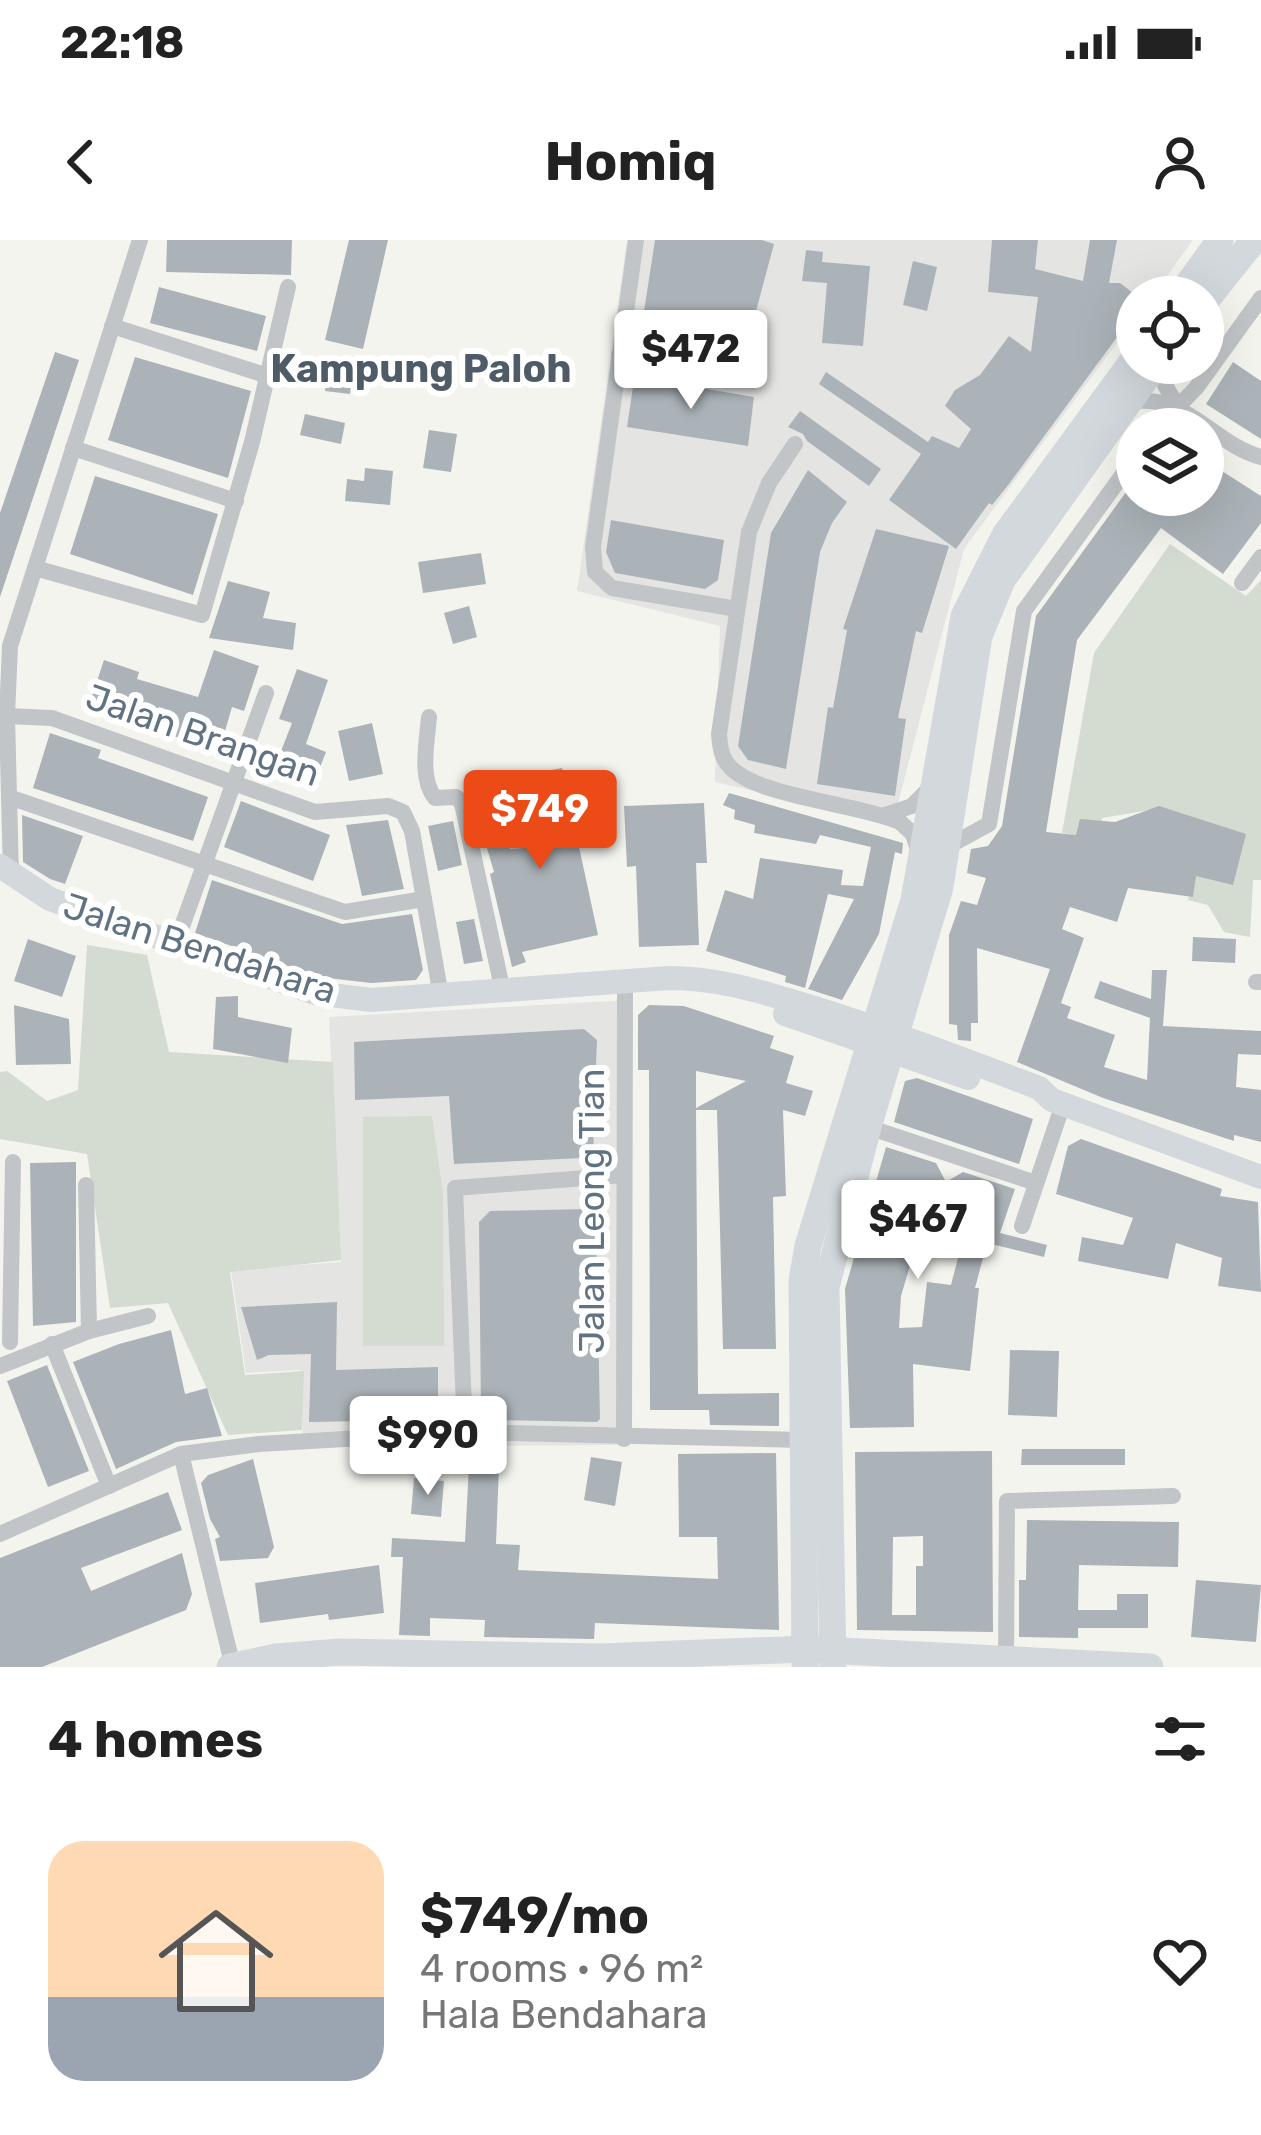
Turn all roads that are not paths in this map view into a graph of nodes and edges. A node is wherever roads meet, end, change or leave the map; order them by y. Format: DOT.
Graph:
graph roads {
  1 [pos="140,240"];
  2 [pos="636,240"];
  3 [pos="1220,240"];
  4 [pos="1251,240"];
  5 [pos="1194,276"];
  6 [pos="1224,277"];
  7 [pos="288,287"];
  8 [pos="1261,298"];
  9 [pos="112,326"];
  10 [pos="619,355"];
  11 [pos="268,376"];
  12 [pos="756,376"];
  13 [pos="1116,384"];
  14 [pos="1143,384"];
  15 [pos="1165,384"];
  16 [pos="1129,402"];
  17 [pos="1177,406"];
  18 [pos="794,444"];
  19 [pos="74,448"];
  20 [pos="1261,458"];
  21 [pos="1116,484"];
  22 [pos="236,501"];
  23 [pos="1261,557"];
  24 [pos="35,568"];
  25 [pos="1242,583"];
  26 [pos="992,597"];
  27 [pos="736,609"];
  28 [pos="1024,611"];
  29 [pos="266,693"];
  30 [pos="7,716"];
  31 [pos="429,717"];
  32 [pos="234,784"];
  33 [pos="934,784"];
  34 [pos="9,797"];
  35 [pos="884,816"];
  36 [pos="947,847"];
  37 [pos="205,863"];
  38 [pos="922,867"];
  39 [pos="5,870"];
  40 [pos="424,898"];
  41 [pos="176,943"];
  42 [pos="625,984"];
  43 [pos="503,992"];
  44 [pos="441,996"];
  45 [pos="882,1039"];
  46 [pos="1057,1102"];
  47 [pos="868,1127"];
  48 [pos="13,1162"];
  49 [pos="624,1175"];
  50 [pos="1261,1177"];
  51 [pos="1036,1184"];
  52 [pos="86,1185"];
  53 [pos="1022,1226"];
  54 [pos="148,1316"];
  55 [pos="0,1317"];
  56 [pos="89,1331"];
  57 [pos="52,1344"];
  58 [pos="9,1355"];
  59 [pos="465,1432"];
  60 [pos="624,1439"];
  61 [pos="802,1440"];
  62 [pos="182,1454"];
  63 [pos="109,1486"];
  64 [pos="1173,1496"];
  65 [pos="0,1534"];
  66 [pos="818,1610"];
  67 [pos="768,1650"];
  68 [pos="875,1651"];
  69 [pos="819,1658"];
  70 [pos="1020,1662"];
  71 [pos="232,1667"];
  72 [pos="1150,1667"];
  1 -- 9 [label="street"];
  2 -- 10 [label="street"];
  3 -- 5 [label="main road"];
  4 -- 6 [label="main road"];
  7 -- 11 [label="street"];
  8 -- 17 [label="street"];
  9 -- 11 [label="street"];
  9 -- 19 [label="street"];
  10 -- 12 [label="street"];
  10 -- 27 [label="street"];
  11 -- 22 [label="street"];
  13 -- 33 [label="main road"];
  14 -- 16 [label="main road"];
  15 -- 17 [label="street"];
  16 -- 17 [label="street"];
  16 -- 26 [label="main road"];
  17 -- 20 [label="street"];
  18 -- 27 [label="street"];
  19 -- 22 [label="street"];
  19 -- 24 [label="street"];
  21 -- 28 [label="street"];
  22 -- 24 [label="street"];
  23 -- 25 [label="street"];
  24 -- 30 [label="street"];
  26 -- 28 [label="street"];
  26 -- 36 [label="main road"];
  27 -- 35 [label="street"];
  28 -- 36 [label="street"];
  29 -- 32 [label="street"];
  30 -- 32 [label="street, Jalan Brangan"];
  30 -- 34 [label="street"];
  31 -- 43 [label="street"];
  32 -- 37 [label="street"];
  32 -- 40 [label="street, Jalan Brangan"];
  33 -- 35 [label="street"];
  33 -- 38 [label="main road"];
  34 -- 37 [label="street"];
  34 -- 39 [label="street"];
  35 -- 38 [label="street"];
  36 -- 45 [label="main road"];
  37 -- 40 [label="street"];
  37 -- 41 [label="street"];
  38 -- 45 [label="main road"];
  39 -- 41 [label="main road, Jalan Bendahara"];
  40 -- 44 [label="street, Jalan Brangan"];
  41 -- 44 [label="main road, Jalan Bendahara"];
  42 -- 43 [label="main road, Jalan Bendahara"];
  42 -- 45 [label="main road, Jalan Bendahara"];
  42 -- 49 [label="street, Jalan Leong Tian"];
  43 -- 44 [label="main road, Jalan Bendahara"];
  45 -- 46 [label="main road, Jalan Bendahara"];
  45 -- 47 [label="main road"];
  45 -- 61 [label="main road"];
  46 -- 50 [label="main road, Jalan Bendahara"];
  46 -- 51 [label="street"];
  47 -- 51 [label="street"];
  47 -- 66 [label="main road"];
  48 -- 58 [label="street"];
  49 -- 59 [label="street"];
  49 -- 60 [label="street, Jalan Leong Tian"];
  51 -- 53 [label="street"];
  52 -- 56 [label="street"];
  54 -- 56 [label="street"];
  55 -- 58 [label="street"];
  56 -- 57 [label="street"];
  57 -- 58 [label="street"];
  57 -- 63 [label="street"];
  59 -- 60 [label="street"];
  59 -- 62 [label="street"];
  60 -- 61 [label="street"];
  61 -- 66 [label="main road"];
  62 -- 63 [label="street"];
  62 -- 71 [label="street"];
  63 -- 65 [label="street"];
  64 -- 70 [label="street"];
  66 -- 67 [label="main road"];
  66 -- 68 [label="main road"];
  66 -- 69 [label="main road"];
  67 -- 69 [label="main road"];
  67 -- 71 [label="main road"];
  68 -- 69 [label="main road"];
  68 -- 70 [label="main road"];
  70 -- 72 [label="main road"];
}
